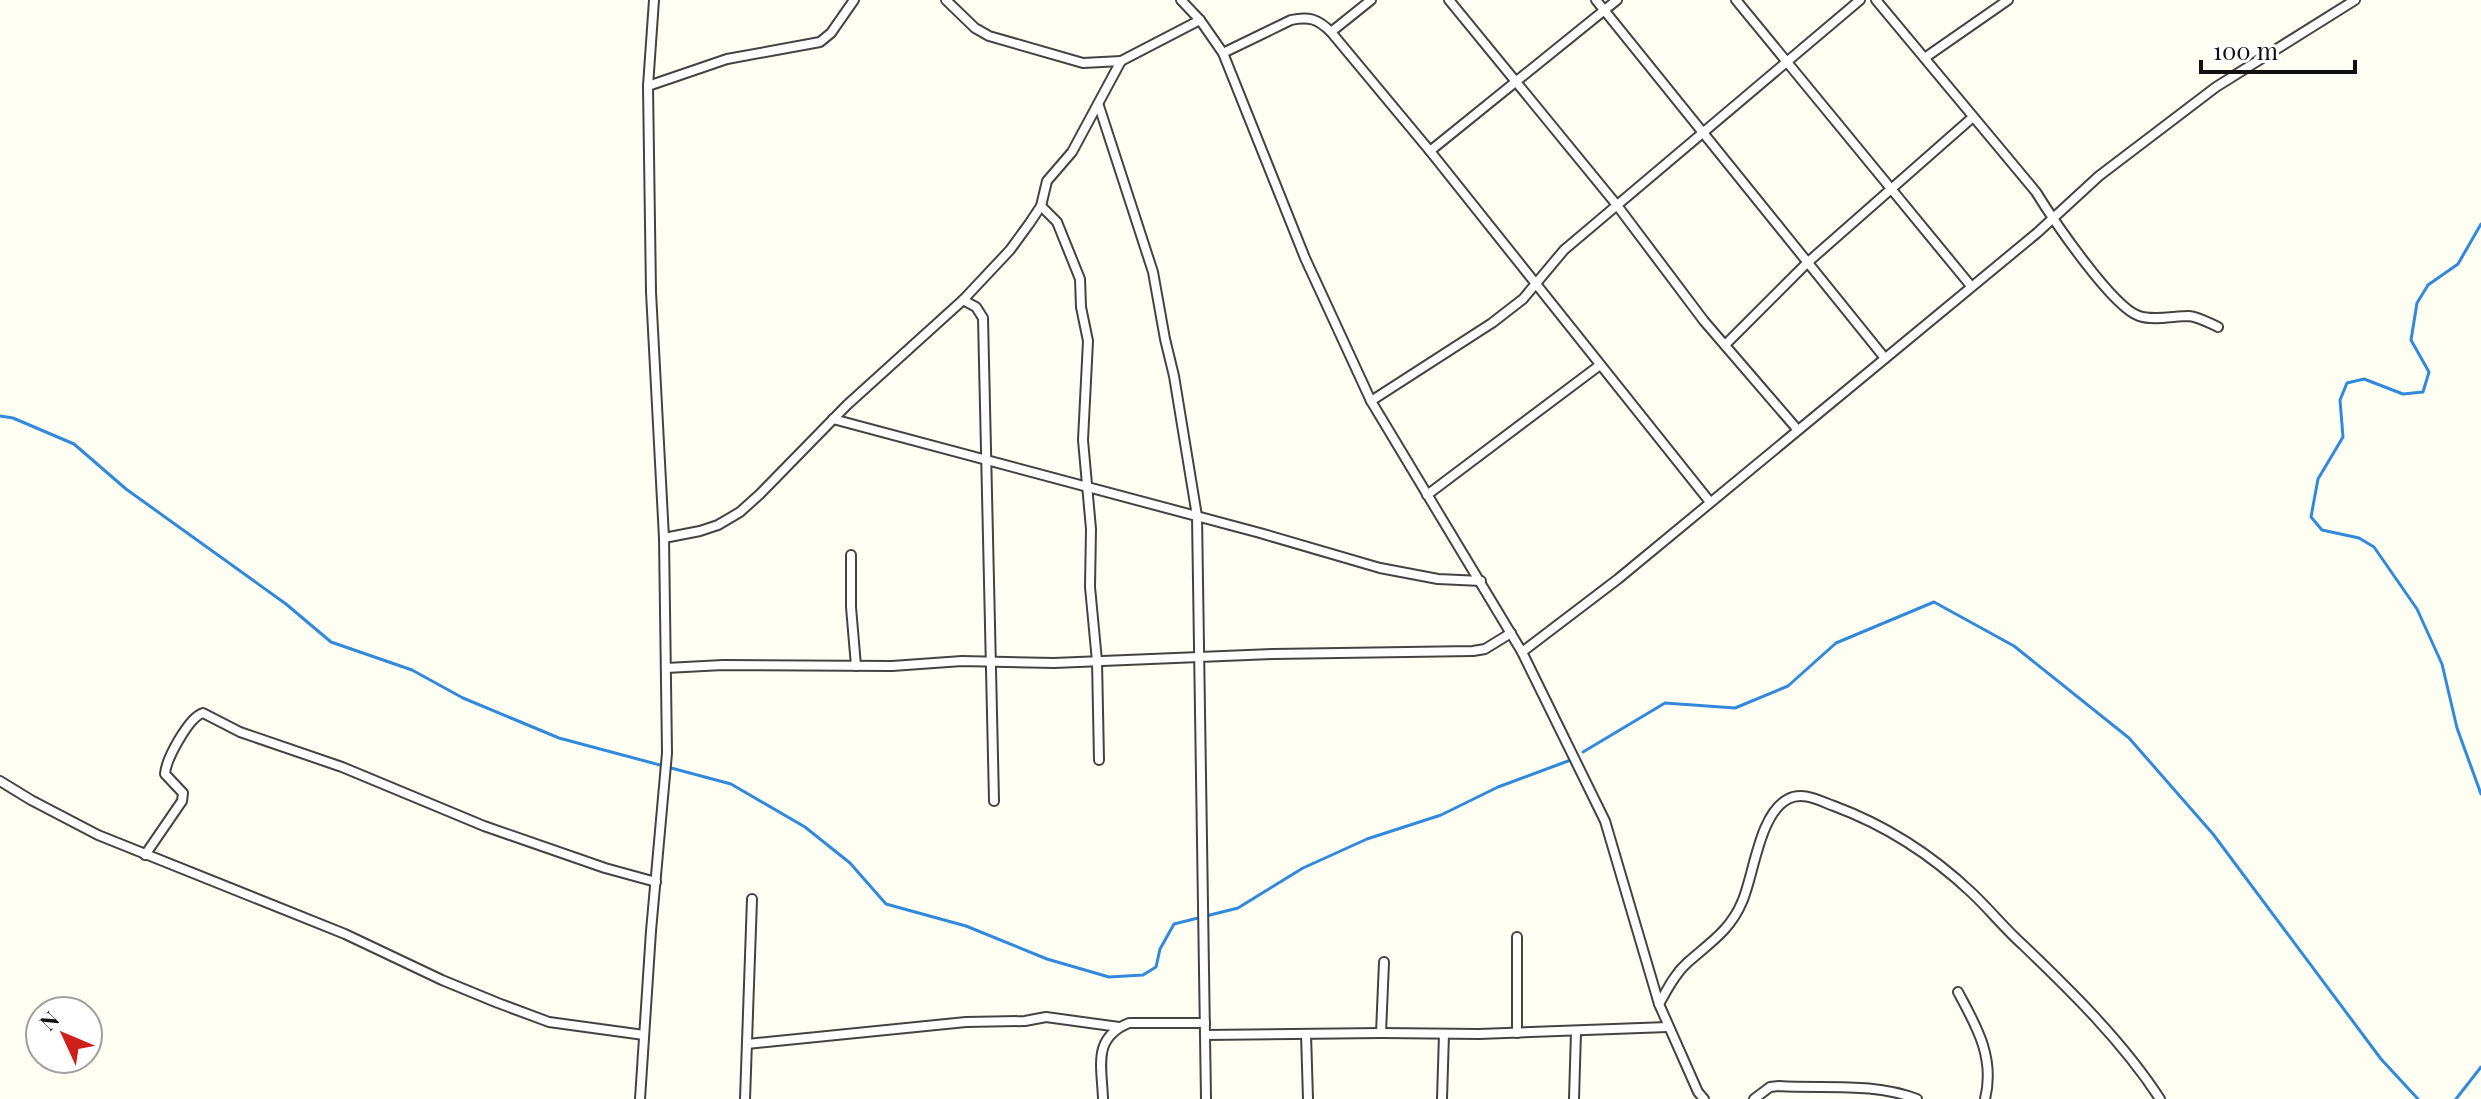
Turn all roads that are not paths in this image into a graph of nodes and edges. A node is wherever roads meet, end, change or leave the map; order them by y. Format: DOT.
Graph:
graph roads {
  1 [pos="654,0"];
  2 [pos="854,0"];
  3 [pos="946,0"];
  4 [pos="1181,0"];
  5 [pos="1371,0"];
  6 [pos="1449,0"];
  7 [pos="1596,0"];
  8 [pos="1617,0"];
  9 [pos="1736,0"];
  10 [pos="1860,0"];
  11 [pos="1876,0"];
  12 [pos="2008,0"];
  13 [pos="2355,0"];
  14 [pos="1604,10"];
  15 [pos="1200,20"];
  16 [pos="1331,32"];
  17 [pos="1223,53"];
  18 [pos="1926,57"];
  19 [pos="1121,61"];
  20 [pos="1787,63"];
  21 [pos="1518,82"];
  22 [pos="648,86"];
  23 [pos="1099,106"];
  24 [pos="1973,117"];
  25 [pos="1702,134"];
  26 [pos="1430,151"];
  27 [pos="1890,188"];
  28 [pos="1616,204"];
  29 [pos="1041,206"];
  30 [pos="2053,220"];
  31 [pos="1807,263"];
  32 [pos="1535,283"];
  33 [pos="1971,286"];
  34 [pos="963,300"];
  35 [pos="2218,327"];
  36 [pos="1725,345"];
  37 [pos="1884,357"];
  38 [pos="1600,365"];
  39 [pos="1371,401"];
  40 [pos="833,419"];
  41 [pos="1797,429"];
  42 [pos="986,461"];
  43 [pos="1088,487"];
  44 [pos="1427,495"];
  45 [pos="1710,502"];
  46 [pos="1197,516"];
  47 [pos="664,538"];
  48 [pos="851,555"];
  49 [pos="1481,581"];
  50 [pos="1511,633"];
  51 [pos="1522,652"];
  52 [pos="1200,658"];
  53 [pos="1097,661"];
  54 [pos="990,662"];
  55 [pos="856,666"];
  56 [pos="666,668"];
  57 [pos="1099,760"];
  58 [pos="0,781"];
  59 [pos="994,801"];
  60 [pos="145,855"];
  61 [pos="656,882"];
  62 [pos="752,899"];
  63 [pos="1517,937"];
  64 [pos="1384,962"];
  65 [pos="1958,992"];
  66 [pos="1659,1004"];
  67 [pos="1205,1023"];
  68 [pos="1119,1027"];
  69 [pos="1668,1027"];
  70 [pos="1576,1032"];
  71 [pos="1381,1033"];
  72 [pos="1517,1033"];
  73 [pos="1306,1034"];
  74 [pos="1444,1034"];
  75 [pos="644,1035"];
  76 [pos="1205,1035"];
  77 [pos="747,1044"];
  78 [pos="640,1099"];
  79 [pos="745,1099"];
  80 [pos="1103,1099"];
  81 [pos="1206,1099"];
  82 [pos="1308,1099"];
  83 [pos="1442,1099"];
  84 [pos="1574,1099"];
  85 [pos="1704,1099"];
  86 [pos="1754,1099"];
  87 [pos="1917,1099"];
  88 [pos="1985,1099"];
  89 [pos="2160,1099"];
  1 -- 22 [label="street"];
  2 -- 22 [label="street"];
  3 -- 19 [label="street"];
  4 -- 15 [label="street"];
  5 -- 16 [label="street"];
  6 -- 21 [label="street"];
  7 -- 14 [label="street"];
  8 -- 14 [label="street"];
  9 -- 20 [label="street"];
  10 -- 20 [label="street"];
  11 -- 18 [label="street"];
  12 -- 18 [label="street"];
  13 -- 30 [label="street"];
  14 -- 21 [label="street"];
  14 -- 25 [label="street"];
  15 -- 17 [label="street"];
  15 -- 19 [label="street"];
  16 -- 17 [label="street"];
  16 -- 26 [label="street"];
  17 -- 39 [label="street"];
  18 -- 24 [label="street"];
  19 -- 23 [label="street"];
  20 -- 25 [label="street"];
  20 -- 27 [label="street"];
  21 -- 26 [label="street"];
  21 -- 28 [label="street"];
  22 -- 47 [label="street"];
  23 -- 29 [label="street"];
  23 -- 46 [label="street"];
  24 -- 27 [label="street"];
  24 -- 30 [label="street"];
  25 -- 28 [label="street"];
  25 -- 31 [label="street"];
  26 -- 32 [label="street"];
  27 -- 31 [label="street"];
  27 -- 33 [label="street"];
  28 -- 32 [label="street"];
  28 -- 36 [label="street"];
  29 -- 34 [label="street"];
  29 -- 43 [label="street"];
  30 -- 33 [label="street"];
  30 -- 35 [label="street"];
  31 -- 36 [label="street"];
  31 -- 37 [label="street"];
  32 -- 38 [label="street"];
  32 -- 39 [label="street"];
  33 -- 37 [label="street"];
  34 -- 40 [label="street"];
  34 -- 42 [label="street"];
  36 -- 41 [label="street"];
  37 -- 41 [label="street"];
  38 -- 44 [label="street"];
  38 -- 45 [label="street"];
  39 -- 44 [label="street"];
  40 -- 42 [label="street"];
  40 -- 47 [label="street"];
  41 -- 45 [label="street"];
  42 -- 43 [label="street"];
  42 -- 54 [label="street"];
  43 -- 46 [label="street"];
  43 -- 53 [label="street"];
  44 -- 49 [label="street"];
  45 -- 51 [label="street"];
  46 -- 49 [label="street"];
  46 -- 52 [label="street"];
  47 -- 56 [label="street"];
  48 -- 55 [label="street"];
  49 -- 50 [label="street"];
  50 -- 51 [label="street"];
  50 -- 52 [label="street"];
  51 -- 66 [label="street"];
  52 -- 53 [label="street"];
  52 -- 67 [label="street"];
  53 -- 54 [label="street"];
  53 -- 57 [label="street"];
  54 -- 55 [label="street"];
  54 -- 59 [label="street"];
  55 -- 56 [label="street"];
  56 -- 61 [label="street"];
  58 -- 60 [label="street"];
  60 -- 61 [label="street"];
  60 -- 75 [label="street"];
  61 -- 75 [label="street"];
  62 -- 77 [label="street"];
  63 -- 72 [label="street"];
  64 -- 71 [label="street"];
  65 -- 88 [label="street"];
  66 -- 69 [label="street"];
  66 -- 89 [label="street"];
  67 -- 68 [label="street"];
  67 -- 76 [label="street"];
  68 -- 77 [label="street"];
  68 -- 80 [label="street"];
  69 -- 70 [label="street"];
  69 -- 85 [label="street"];
  70 -- 72 [label="street"];
  70 -- 84 [label="street"];
  71 -- 73 [label="street"];
  71 -- 74 [label="street"];
  72 -- 74 [label="street"];
  73 -- 76 [label="street"];
  73 -- 82 [label="street"];
  74 -- 83 [label="street"];
  75 -- 78 [label="street"];
  76 -- 81 [label="street"];
  77 -- 79 [label="street"];
  86 -- 87 [label="street"];
}
